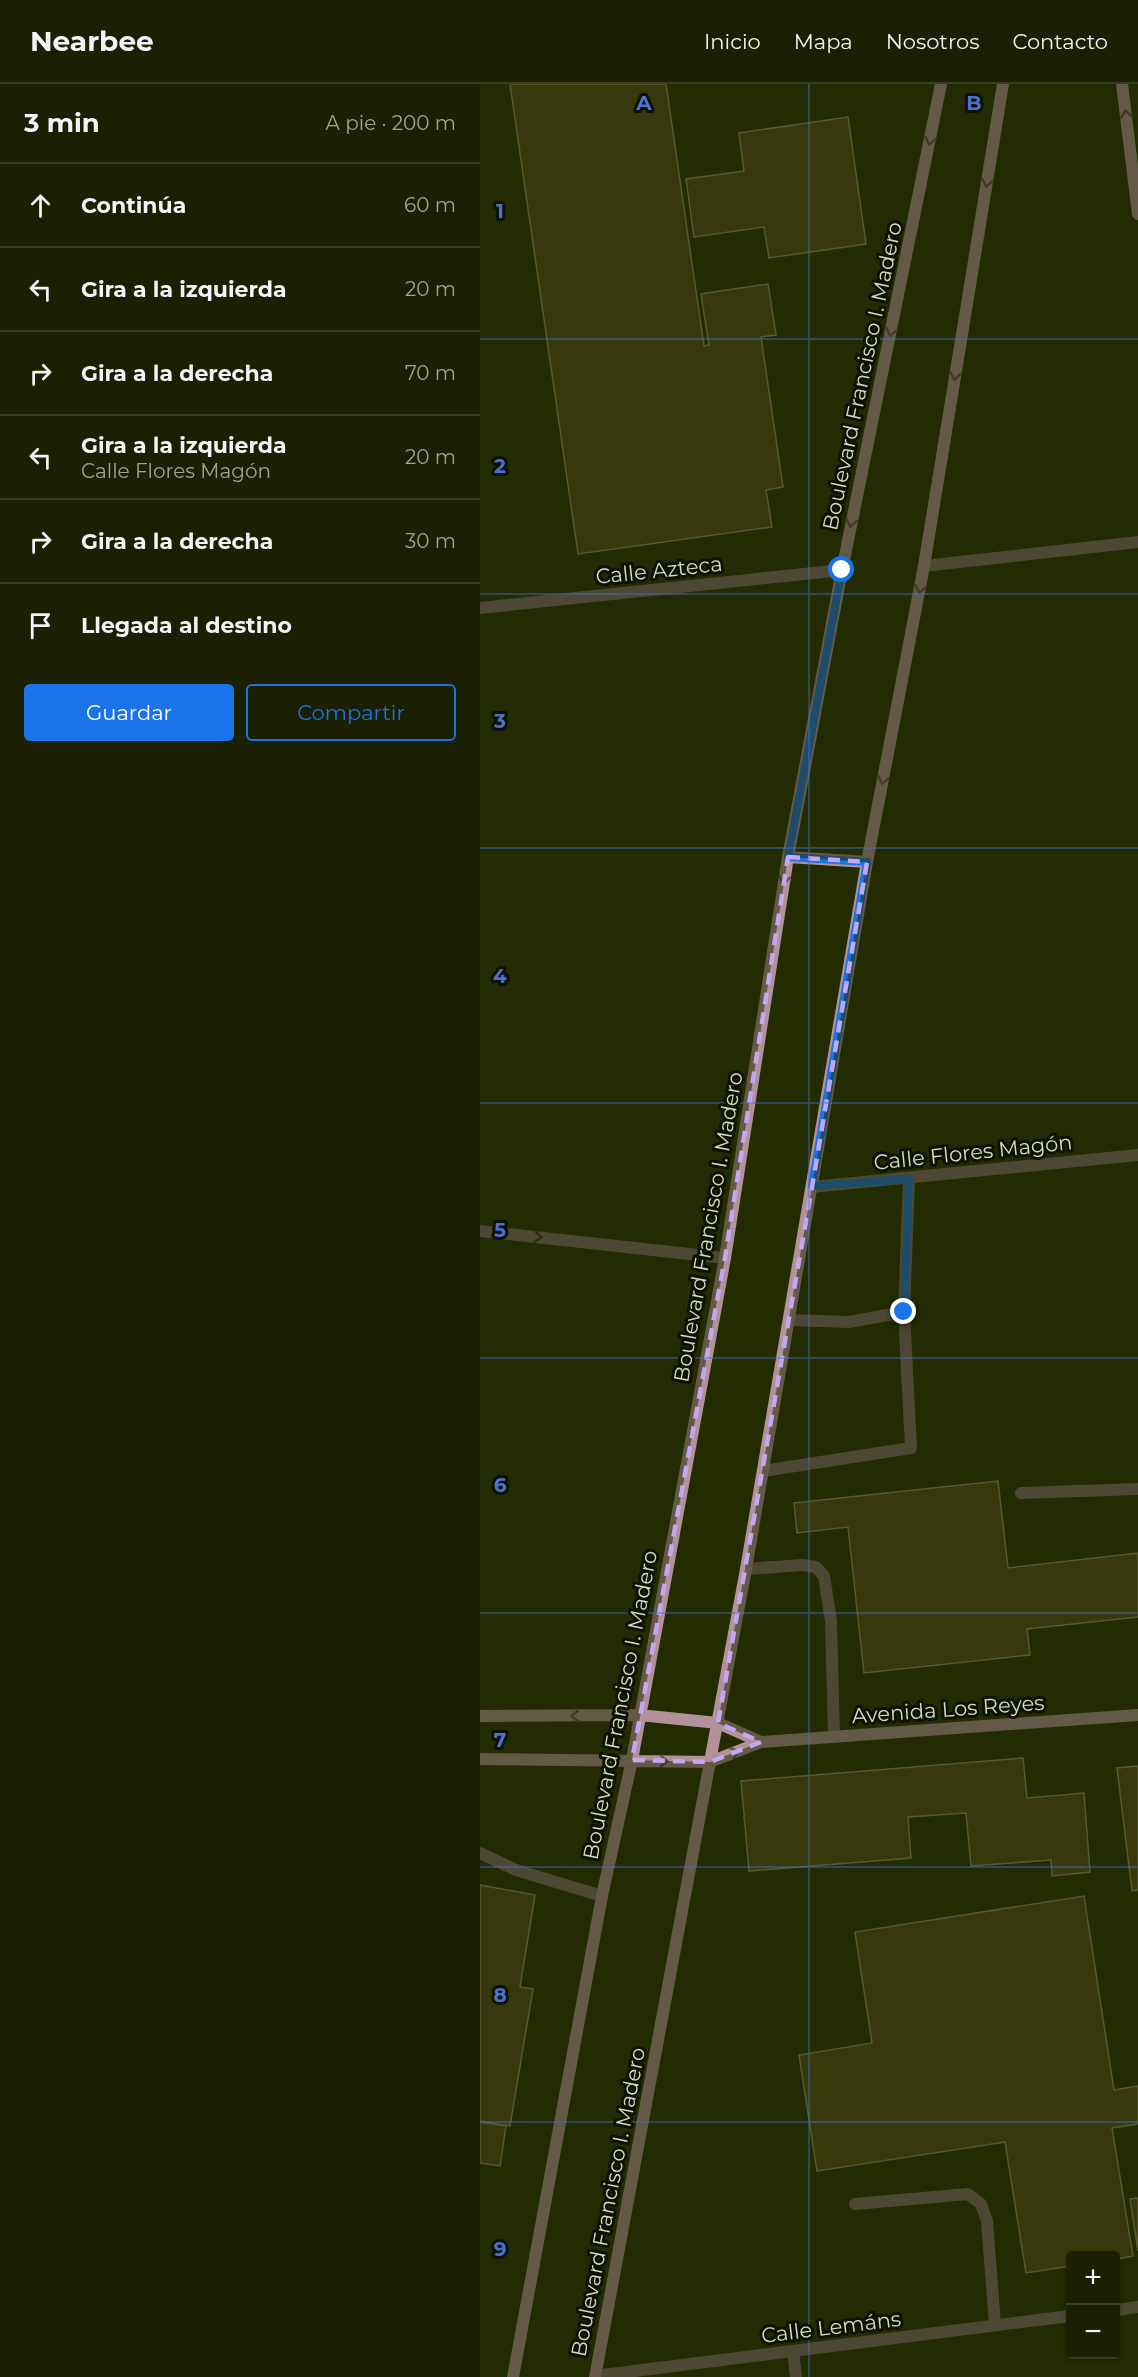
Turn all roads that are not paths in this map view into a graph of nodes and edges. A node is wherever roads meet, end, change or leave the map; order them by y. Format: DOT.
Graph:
graph roads {
  1 [pos="941,84"];
  2 [pos="1003,84"];
  3 [pos="1122,84"];
  4 [pos="1138,214"];
  5 [pos="1138,542"];
  6 [pos="924,566"];
  7 [pos="842,570"];
  8 [pos="480,608"];
  9 [pos="788,857"];
  10 [pos="867,862"];
  11 [pos="1138,1155"];
  12 [pos="909,1179"];
  13 [pos="812,1186"];
  14 [pos="480,1231"];
  15 [pos="725,1258"];
  16 [pos="904,1312"];
  17 [pos="789,1320"];
  18 [pos="763,1471"];
  19 [pos="1138,1489"];
  20 [pos="1021,1492"];
  21 [pos="746,1569"];
  22 [pos="639,1715"];
  23 [pos="1138,1715"];
  24 [pos="480,1716"];
  25 [pos="718,1723"];
  26 [pos="834,1737"];
  27 [pos="760,1742"];
  28 [pos="480,1759"];
  29 [pos="632,1761"];
  30 [pos="710,1762"];
  31 [pos="480,1852"];
  32 [pos="602,1896"];
  33 [pos="855,2204"];
  34 [pos="1138,2307"];
  35 [pos="1120,2309"];
  36 [pos="1066,2317"];
  37 [pos="995,2325"];
  38 [pos="793,2351"];
  39 [pos="513,2377"];
  40 [pos="595,2377"];
  41 [pos="796,2377"];
  1 -- 7 [label="main road, Boulevard Francisco I. Madero, one-way"];
  2 -- 6 [label="main road, Boulevard Francisco I. Madero, one-way"];
  4 -- 3 [label="main road, one-way"];
  5 -- 6 [label="street"];
  6 -- 10 [label="main road, Boulevard Francisco I. Madero, one-way"];
  7 -- 8 [label="street, Calle Azteca"];
  7 -- 9 [label="main road, Boulevard Francisco I. Madero"];
  9 -- 10 [label="main road"];
  9 -- 15 [label="main road, Boulevard Francisco I. Madero, one-way"];
  10 -- 13 [label="main road, Boulevard Francisco I. Madero"];
  11 -- 12 [label="street, Calle Flores Magón"];
  12 -- 13 [label="street, Calle Flores Magón"];
  12 -- 16 [label="street"];
  13 -- 17 [label="main road, Boulevard Francisco I. Madero"];
  14 -- 15 [label="street, one-way"];
  15 -- 22 [label="main road, Boulevard Francisco I. Madero"];
  16 -- 17 [label="street"];
  16 -- 18 [label="street"];
  17 -- 18 [label="main road, Boulevard Francisco I. Madero"];
  18 -- 21 [label="main road, Boulevard Francisco I. Madero"];
  19 -- 20 [label="street"];
  21 -- 25 [label="main road, Boulevard Francisco I. Madero"];
  21 -- 26 [label="street"];
  22 -- 24 [label="main road, Avenida Los Reyes, one-way"];
  22 -- 25 [label="main road, Avenida Los Reyes"];
  22 -- 29 [label="main road, Boulevard Francisco I. Madero"];
  23 -- 26 [label="main road, Avenida Los Reyes"];
  25 -- 27 [label="main road, Avenida Los Reyes"];
  25 -- 30 [label="main road, Boulevard Francisco I. Madero"];
  26 -- 27 [label="main road, Avenida Los Reyes"];
  30 -- 27 [label="main road, Avenida Los Reyes, one-way"];
  28 -- 29 [label="main road, Avenida Los Reyes"];
  29 -- 30 [label="main road, Avenida Los Reyes, one-way"];
  29 -- 32 [label="main road, Boulevard Francisco I. Madero"];
  30 -- 40 [label="main road, Boulevard Francisco I. Madero"];
  31 -- 32 [label="street"];
  32 -- 39 [label="main road, Boulevard Francisco I. Madero"];
  33 -- 37 [label="street"];
  34 -- 35 [label="street"];
  36 -- 37 [label="street, Calle Lemáns"];
  37 -- 38 [label="street, Calle Lemáns"];
  38 -- 40 [label="street, Calle Lemáns"];
  38 -- 41 [label="street"];
}
